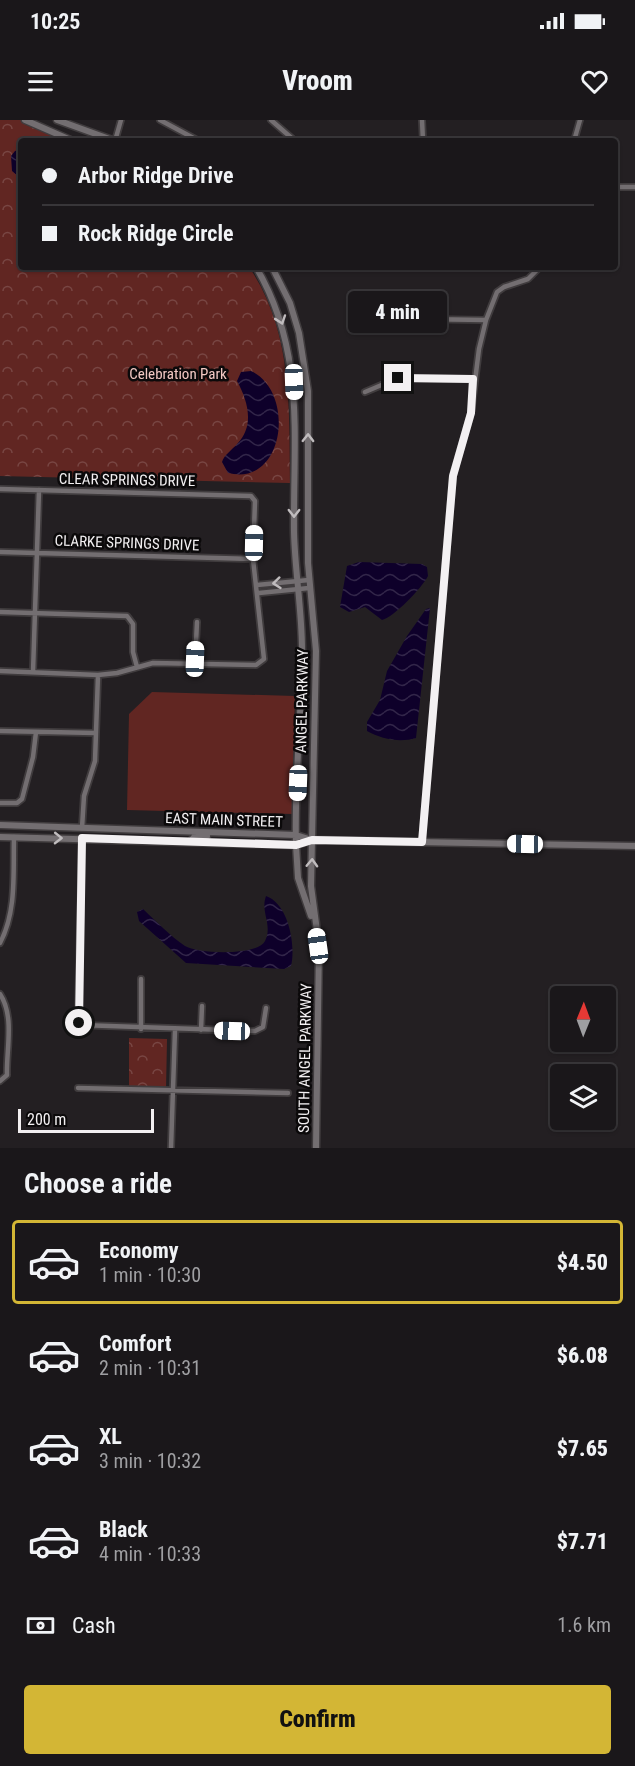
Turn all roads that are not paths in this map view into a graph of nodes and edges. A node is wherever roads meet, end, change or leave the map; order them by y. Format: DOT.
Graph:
graph roads {
  1 [pos="25,120"];
  2 [pos="57,120"];
  3 [pos="122,120"];
  4 [pos="160,120"];
  5 [pos="271,120"];
  6 [pos="422,120"];
  7 [pos="580,120"];
  8 [pos="66,138"];
  9 [pos="107,138"];
  10 [pos="116,138"];
  11 [pos="193,138"];
  12 [pos="292,138"];
  13 [pos="423,138"];
  14 [pos="575,138"];
  15 [pos="618,187"];
  16 [pos="635,187"];
  17 [pos="258,270"];
  18 [pos="274,270"];
  19 [pos="537,270"];
  20 [pos="351,318"];
  21 [pos="486,320"];
  22 [pos="473,379"];
  23 [pos="365,392"];
  24 [pos="0,489"];
  25 [pos="39,490"];
  26 [pos="0,552"];
  27 [pos="37,553"];
  28 [pos="253,559"];
  29 [pos="309,580"];
  30 [pos="296,581"];
  31 [pos="257,585"];
  32 [pos="309,588"];
  33 [pos="297,590"];
  34 [pos="259,593"];
  35 [pos="0,612"];
  36 [pos="35,614"];
  37 [pos="197,622"];
  38 [pos="195,663"];
  39 [pos="137,667"];
  40 [pos="0,671"];
  41 [pos="33,672"];
  42 [pos="98,675"];
  43 [pos="0,731"];
  44 [pos="36,732"];
  45 [pos="96,733"];
  46 [pos="0,803"];
  47 [pos="0,825"];
  48 [pos="82,828"];
  49 [pos="234,833"];
  50 [pos="296,835"];
  51 [pos="0,837"];
  52 [pos="14,837"];
  53 [pos="82,838"];
  54 [pos="312,840"];
  55 [pos="190,842"];
  56 [pos="422,842"];
  57 [pos="296,845"];
  58 [pos="635,846"];
  59 [pos="317,933"];
  60 [pos="0,943"];
  61 [pos="141,979"];
  62 [pos="0,994"];
  63 [pos="202,1006"];
  64 [pos="266,1008"];
  65 [pos="141,1029"];
  66 [pos="175,1030"];
  67 [pos="201,1030"];
  68 [pos="3,1080"];
  69 [pos="78,1088"];
  70 [pos="173,1090"];
  71 [pos="288,1093"];
  72 [pos="171,1148"];
  73 [pos="316,1148"];
  1 -- 8 [label="main road"];
  2 -- 9 [label="main road"];
  3 -- 10 [label="street"];
  4 -- 11 [label="street"];
  5 -- 12 [label="street"];
  6 -- 13 [label="street"];
  7 -- 14 [label="street"];
  15 -- 16 [label="street"];
  17 -- 30 [label="main road, ANGEL PARKWAY, one-way"];
  29 -- 18 [label="main road, ANGEL PARKWAY, one-way"];
  19 -- 21 [label="street"];
  20 -- 21 [label="street"];
  21 -- 22 [label="street"];
  22 -- 23 [label="street"];
  22 -- 56 [label="street"];
  24 -- 25 [label="street, CLEAR SPRINGS DRIVE"];
  25 -- 27 [label="street"];
  25 -- 28 [label="street, CLEAR SPRINGS DRIVE"];
  26 -- 27 [label="street, CLARKE SPRINGS DRIVE"];
  27 -- 28 [label="street, CLARKE SPRINGS DRIVE"];
  27 -- 36 [label="street"];
  28 -- 31 [label="street"];
  29 -- 30 [label="street"];
  29 -- 32 [label="main road, ANGEL PARKWAY"];
  30 -- 31 [label="street, one-way"];
  30 -- 33 [label="main road, ANGEL PARKWAY"];
  31 -- 34 [label="street"];
  32 -- 33 [label="street"];
  32 -- 54 [label="main road, ANGEL PARKWAY"];
  33 -- 34 [label="street"];
  33 -- 50 [label="main road, ANGEL PARKWAY"];
  34 -- 38 [label="street"];
  35 -- 36 [label="street"];
  36 -- 39 [label="street"];
  36 -- 41 [label="street"];
  37 -- 38 [label="street"];
  38 -- 39 [label="street"];
  39 -- 42 [label="street"];
  40 -- 41 [label="street"];
  41 -- 42 [label="street"];
  42 -- 45 [label="street"];
  43 -- 44 [label="street"];
  44 -- 45 [label="street"];
  44 -- 46 [label="street"];
  45 -- 48 [label="street"];
  47 -- 48 [label="main road, EAST MAIN STREET"];
  48 -- 49 [label="main road, EAST MAIN STREET"];
  48 -- 53 [label="main road"];
  49 -- 50 [label="main road, EAST MAIN STREET"];
  49 -- 55 [label="main road"];
  50 -- 54 [label="main road, EAST MAIN STREET"];
  50 -- 57 [label="main road, ANGEL PARKWAY"];
  51 -- 52 [label="main road, EAST MAIN STREET"];
  52 -- 53 [label="main road, EAST MAIN STREET, one-way"];
  52 -- 60 [label="street"];
  53 -- 55 [label="main road, EAST MAIN STREET"];
  53 -- 65 [label="street"];
  54 -- 56 [label="main road"];
  54 -- 57 [label="main road, EAST MAIN STREET"];
  59 -- 54 [label="main road, ANGEL PARKWAY, one-way"];
  55 -- 57 [label="main road, EAST MAIN STREET"];
  56 -- 58 [label="main road"];
  57 -- 59 [label="main road, ANGEL PARKWAY"];
  59 -- 73 [label="main road, SOUTH ANGEL PARKWAY"];
  61 -- 65 [label="street"];
  62 -- 68 [label="street"];
  63 -- 67 [label="street"];
  64 -- 67 [label="street"];
  65 -- 66 [label="street"];
  66 -- 67 [label="street"];
  66 -- 70 [label="street"];
  69 -- 70 [label="street"];
  70 -- 71 [label="street"];
  70 -- 72 [label="street"];
}
